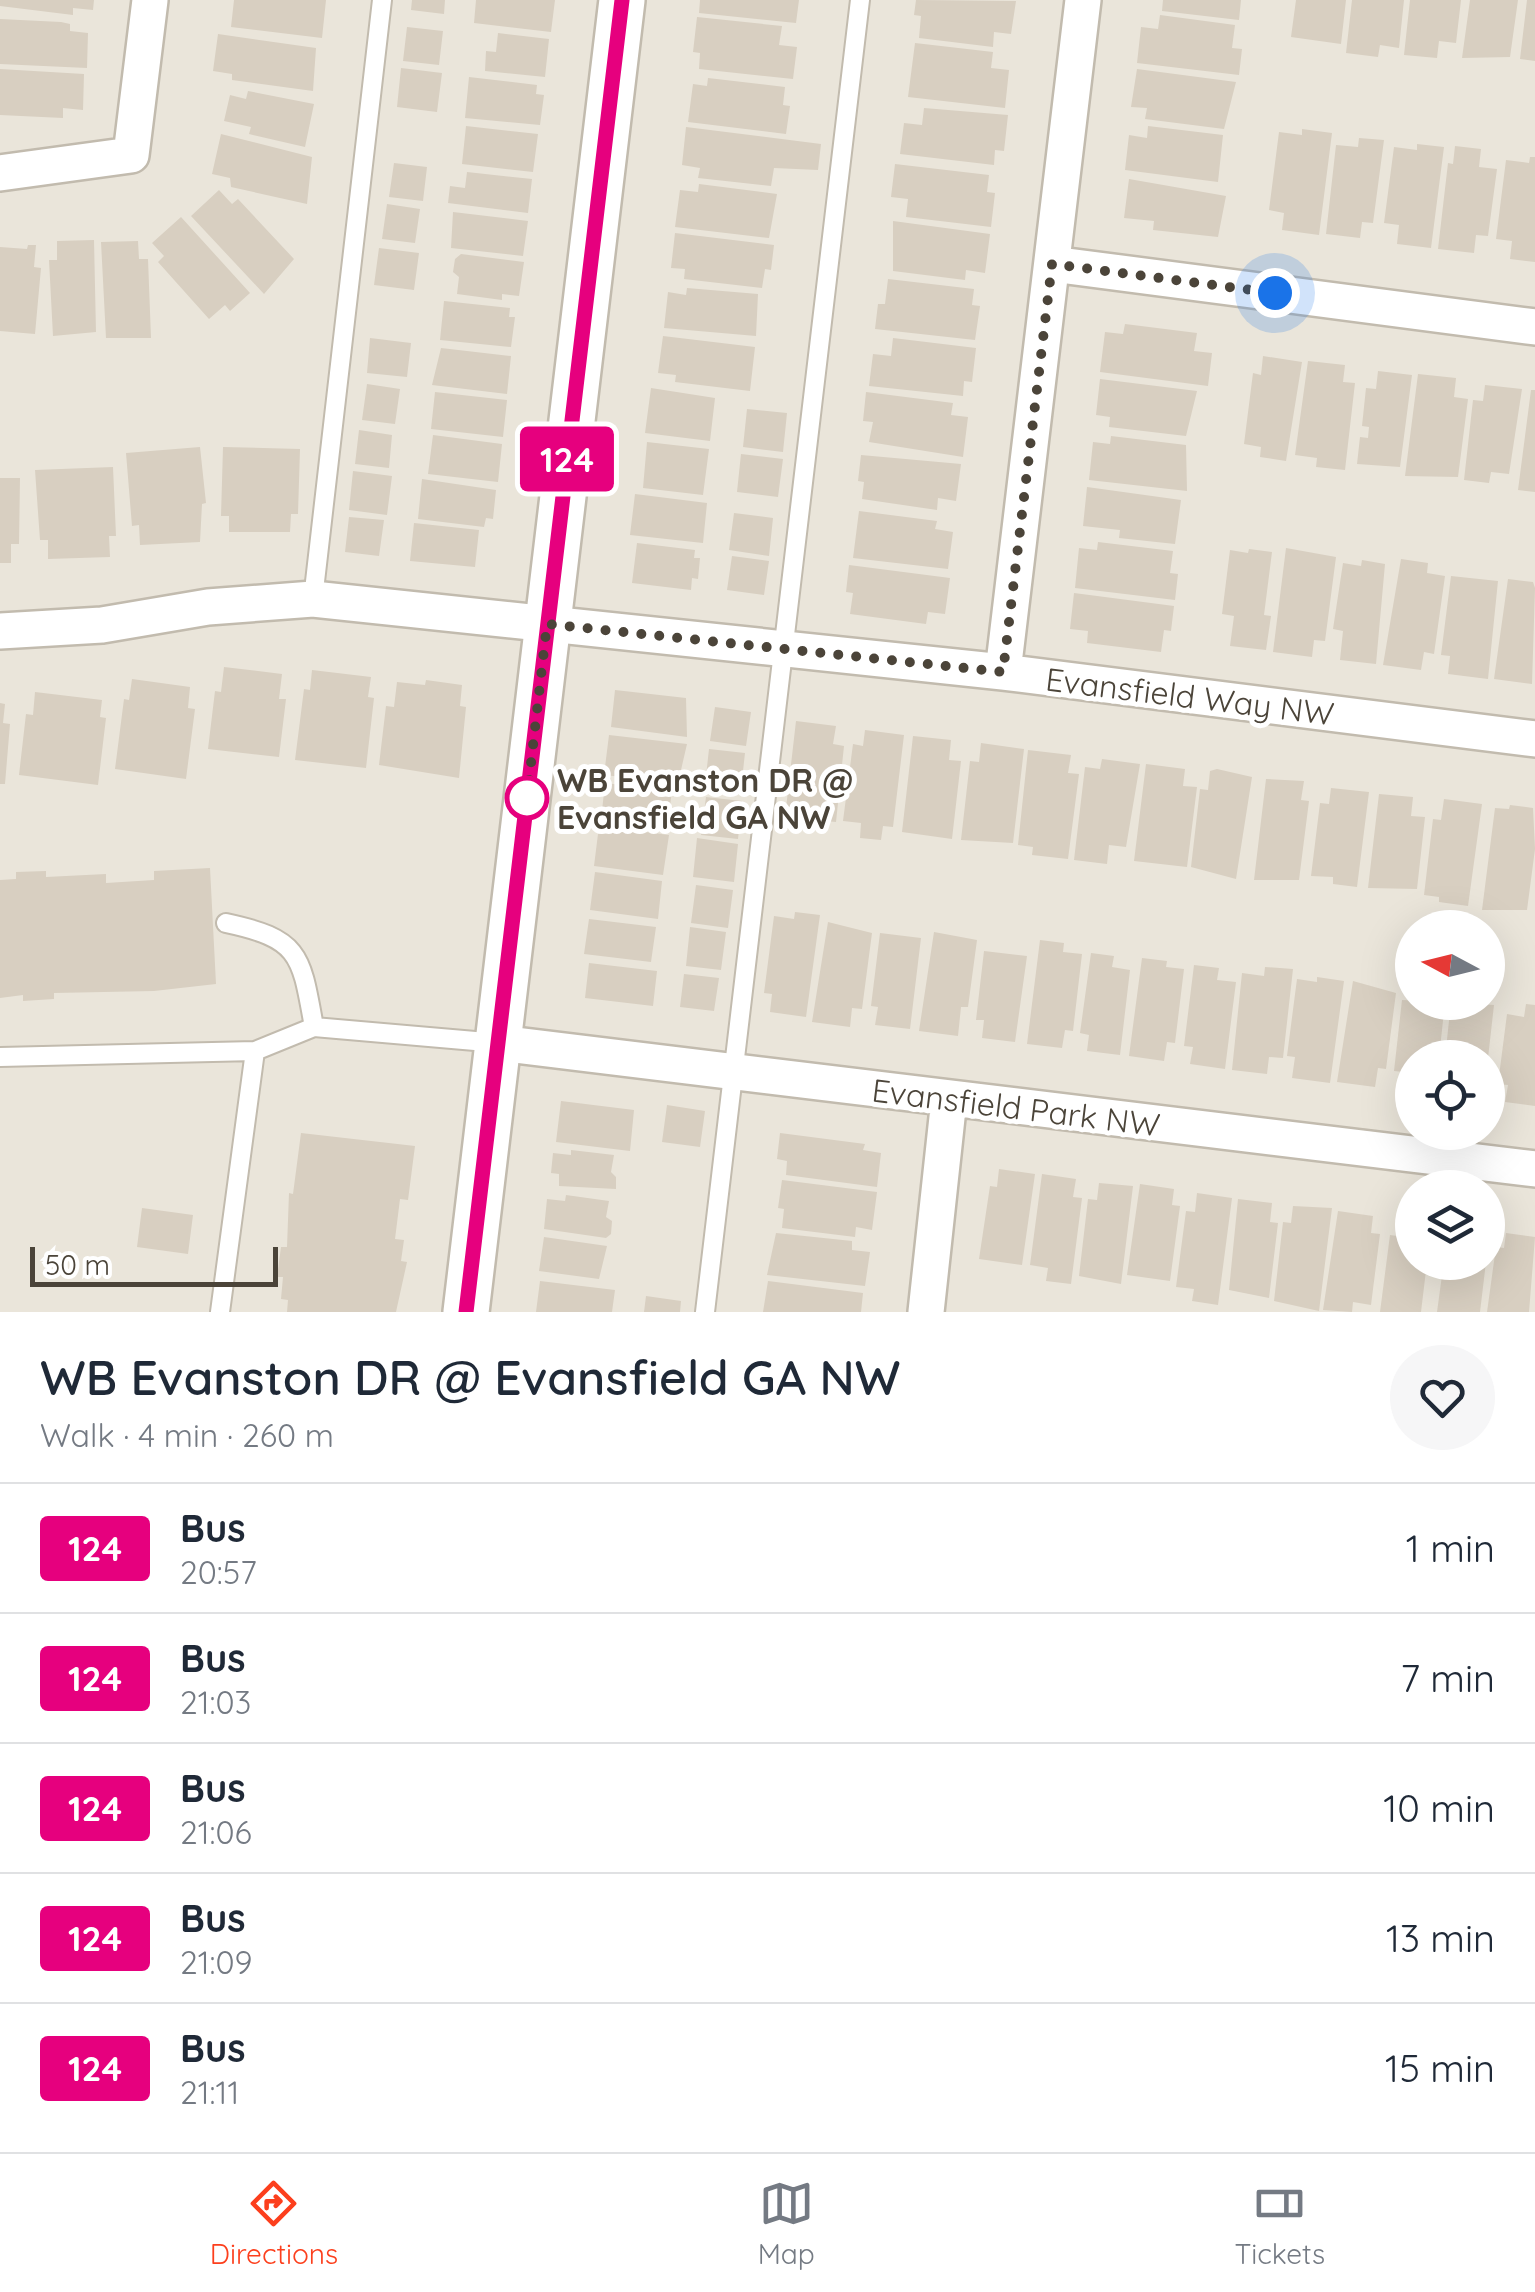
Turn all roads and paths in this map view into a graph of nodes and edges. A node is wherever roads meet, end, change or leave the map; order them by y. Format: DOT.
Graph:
graph roads {
  1 [pos="150,0"];
  2 [pos="382,0"];
  3 [pos="622,0"];
  4 [pos="860,0"];
  5 [pos="1083,0"];
  6 [pos="0,173"];
  7 [pos="1052,264"];
  8 [pos="1535,326"];
  9 [pos="314,600"];
  10 [pos="547,624"];
  11 [pos="0,631"];
  12 [pos="784,651"];
  13 [pos="1003,672"];
  14 [pos="1535,739"];
  15 [pos="226,923"];
  16 [pos="314,1026"];
  17 [pos="498,1042"];
  18 [pos="254,1051"];
  19 [pos="0,1057"];
  20 [pos="734,1072"];
  21 [pos="949,1099"];
  22 [pos="1535,1170"];
  23 [pos="220,1312"];
  24 [pos="466,1312"];
  25 [pos="705,1312"];
  26 [pos="926,1312"];
  1 -- 6 [label="street"];
  2 -- 9 [label="lane"];
  3 -- 10 [label="street"];
  4 -- 12 [label="lane"];
  5 -- 7 [label="street"];
  7 -- 8 [label="street"];
  7 -- 13 [label="street"];
  9 -- 10 [label="street, Evansfield Way NW"];
  9 -- 11 [label="street, Evansfield Way NW"];
  10 -- 12 [label="street, Evansfield Way NW"];
  10 -- 17 [label="street"];
  12 -- 13 [label="street, Evansfield Way NW"];
  12 -- 20 [label="lane"];
  13 -- 14 [label="street, Evansfield Way NW"];
  15 -- 16 [label="lane"];
  16 -- 17 [label="lane"];
  16 -- 18 [label="lane"];
  17 -- 20 [label="street, Evansfield Park NW"];
  17 -- 24 [label="street"];
  18 -- 19 [label="lane"];
  18 -- 23 [label="lane"];
  20 -- 21 [label="street, Evansfield Park NW"];
  20 -- 25 [label="lane"];
  21 -- 22 [label="street, Evansfield Park NW"];
  21 -- 26 [label="street"];
}
